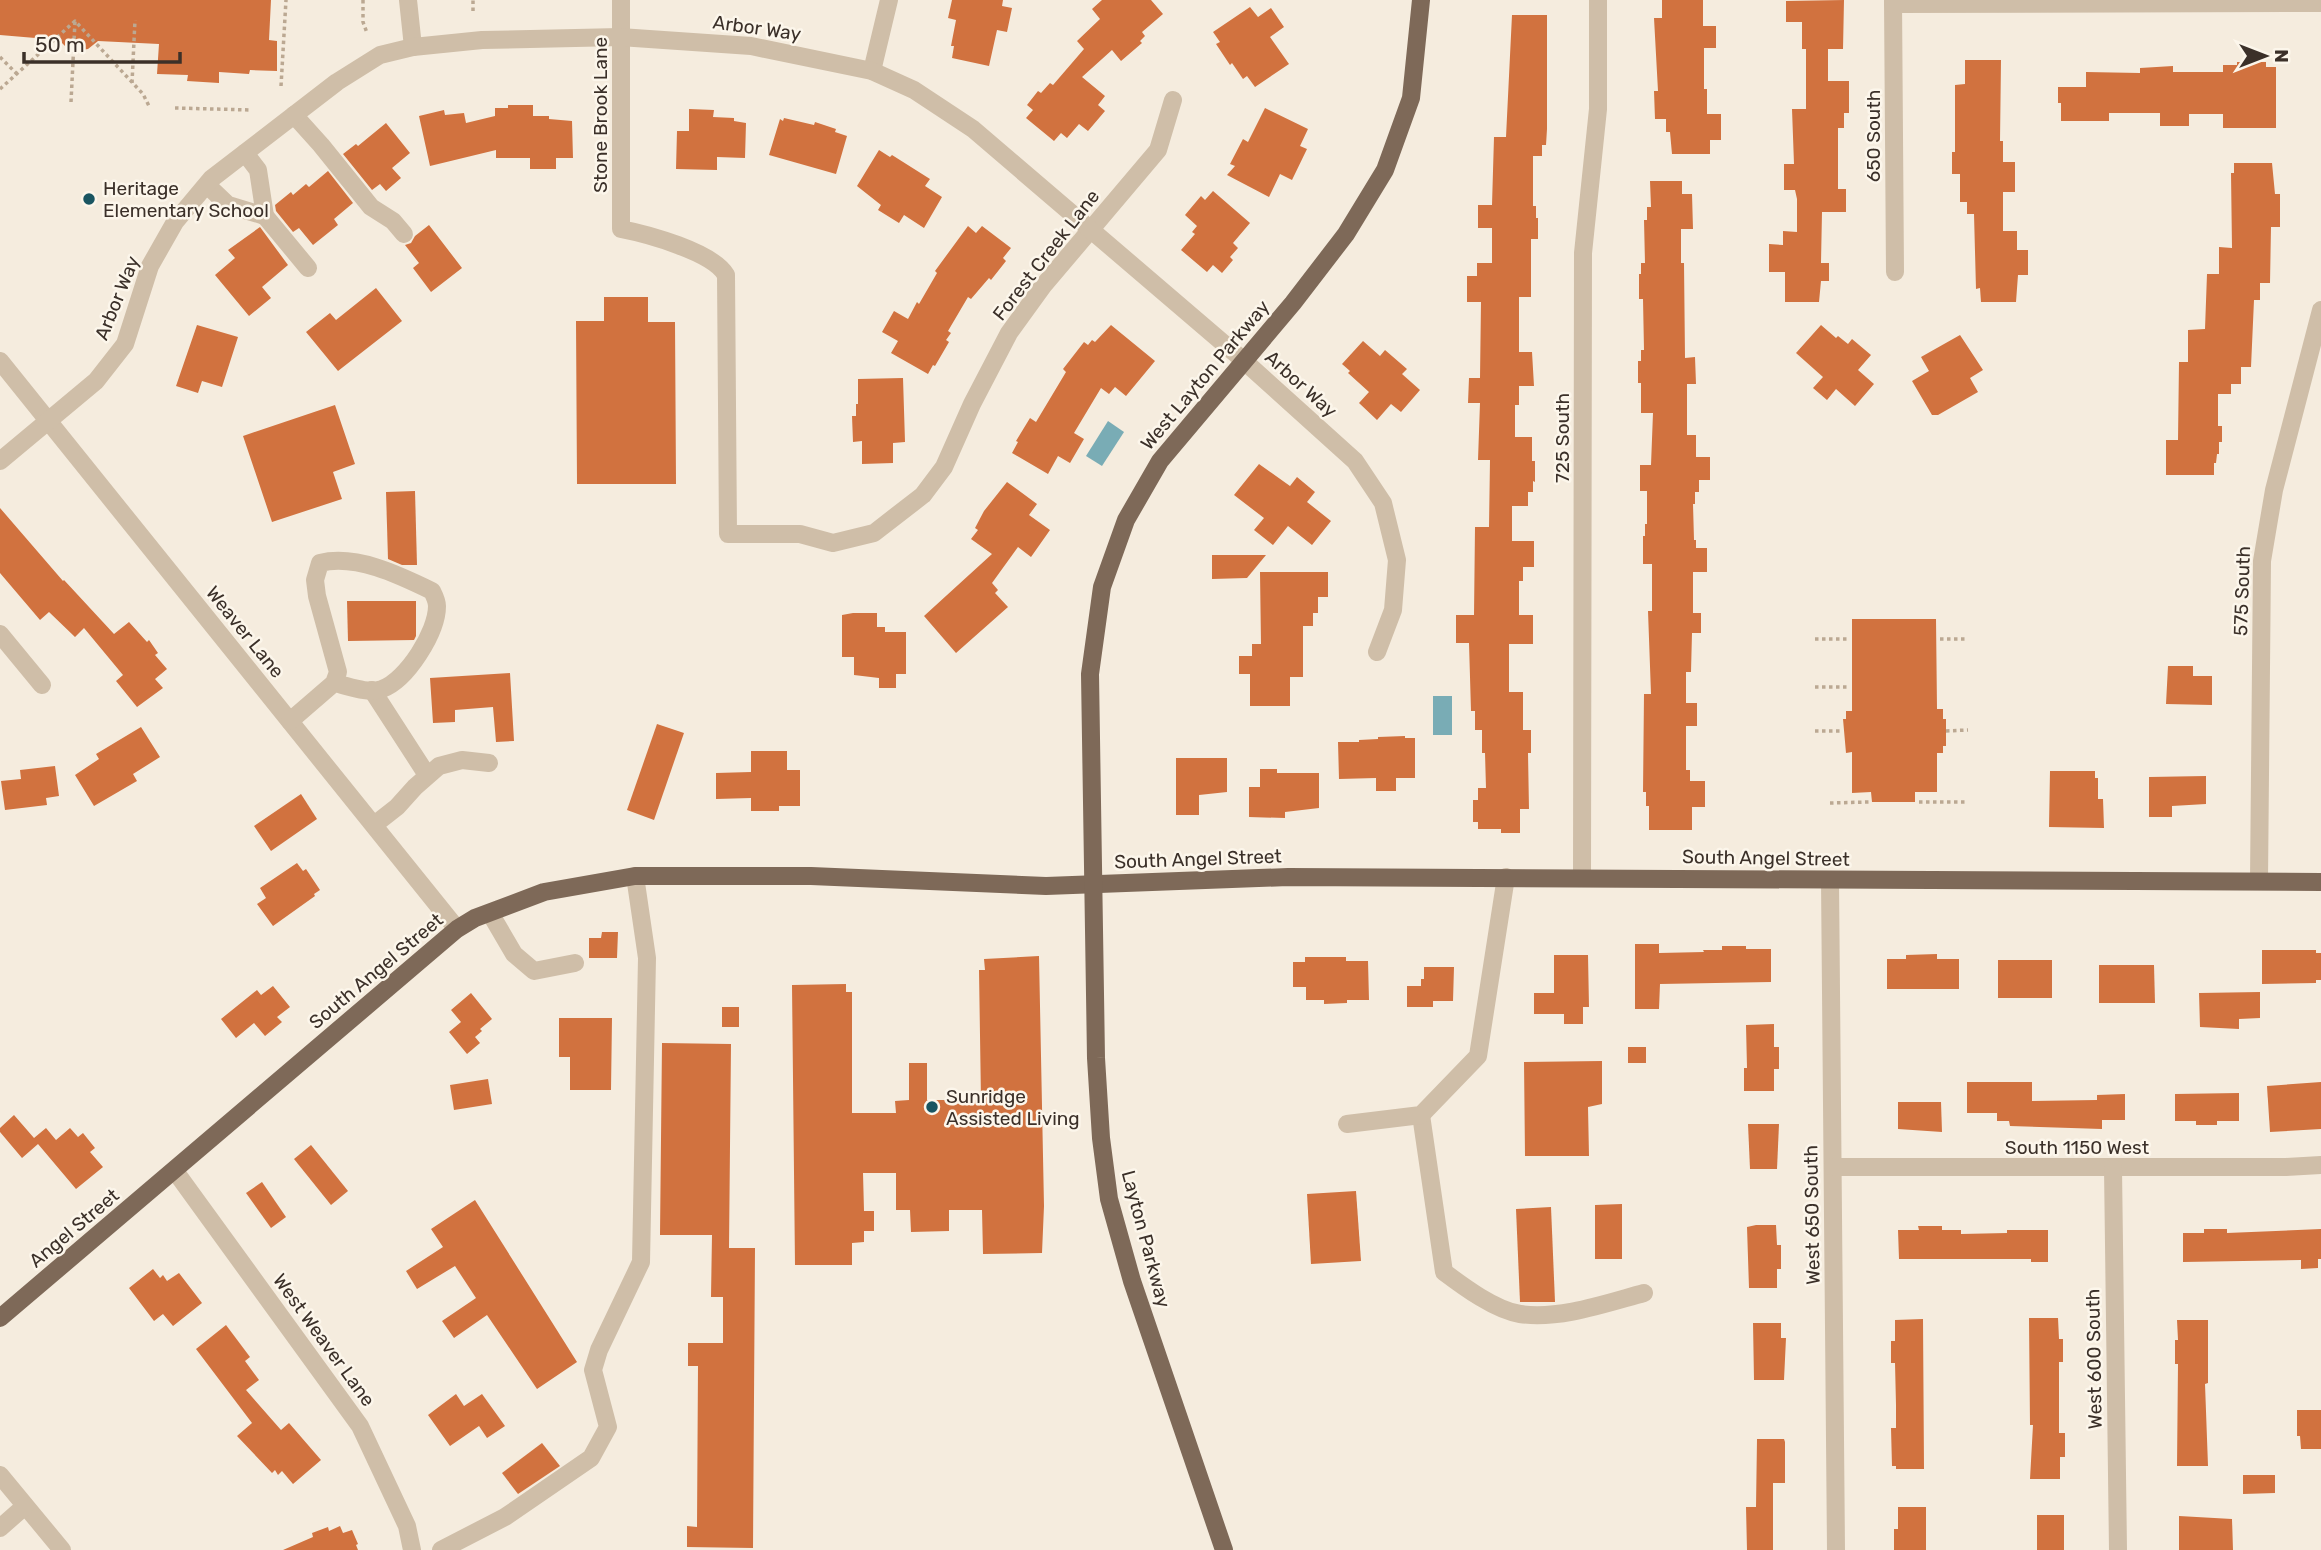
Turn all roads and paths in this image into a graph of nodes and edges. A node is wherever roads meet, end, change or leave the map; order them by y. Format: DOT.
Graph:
graph roads {
  1 [pos="286,0"];
  2 [pos="363,0"];
  3 [pos="408,0"];
  4 [pos="473,0"];
  5 [pos="621,0"];
  6 [pos="889,0"];
  7 [pos="1421,0"];
  8 [pos="1598,0"];
  9 [pos="1893,2"];
  10 [pos="2321,3"];
  11 [pos="473,11"];
  12 [pos="135,20"];
  13 [pos="75,21"];
  14 [pos="367,33"];
  15 [pos="620,37"];
  16 [pos="413,47"];
  17 [pos="0,57"];
  18 [pos="872,71"];
  19 [pos="17,74"];
  20 [pos="132,83"];
  21 [pos="281,86"];
  22 [pos="0,89"];
  23 [pos="1173,100"];
  24 [pos="71,102"];
  25 [pos="149,106"];
  26 [pos="175,108"];
  27 [pos="252,110"];
  28 [pos="294,115"];
  29 [pos="245,153"];
  30 [pos="207,185"];
  31 [pos="265,216"];
  32 [pos="1090,231"];
  33 [pos="404,234"];
  34 [pos="308,268"];
  35 [pos="1895,272"];
  36 [pos="2321,310"];
  37 [pos="1244,360"];
  38 [pos="0,361"];
  39 [pos="48,421"];
  40 [pos="0,461"];
  41 [pos="874,533"];
  42 [pos="0,634"];
  43 [pos="1815,639"];
  44 [pos="1849,639"];
  45 [pos="1940,639"];
  46 [pos="1968,639"];
  47 [pos="1377,652"];
  48 [pos="334,683"];
  49 [pos="42,685"];
  50 [pos="1815,687"];
  51 [pos="1849,687"];
  52 [pos="373,690"];
  53 [pos="290,721"];
  54 [pos="1968,730"];
  55 [pos="1815,731"];
  56 [pos="1841,731"];
  57 [pos="1946,731"];
  58 [pos="489,763"];
  59 [pos="427,775"];
  60 [pos="1869,802"];
  61 [pos="1919,802"];
  62 [pos="1966,802"];
  63 [pos="1830,803"];
  64 [pos="373,825"];
  65 [pos="635,876"];
  66 [pos="1506,877"];
  67 [pos="1582,877"];
  68 [pos="1830,880"];
  69 [pos="2259,881"];
  70 [pos="2321,882"];
  71 [pos="1092,884"];
  72 [pos="490,912"];
  73 [pos="457,929"];
  74 [pos="575,963"];
  75 [pos="1422,1115"];
  76 [pos="1348,1124"];
  77 [pos="2321,1165"];
  78 [pos="1833,1167"];
  79 [pos="2113,1168"];
  80 [pos="175,1171"];
  81 [pos="1644,1293"];
  82 [pos="0,1318"];
  83 [pos="0,1475"];
  84 [pos="26,1506"];
  85 [pos="0,1528"];
  86 [pos="62,1550"];
  87 [pos="412,1550"];
  88 [pos="441,1550"];
  89 [pos="1224,1550"];
  90 [pos="1836,1550"];
  91 [pos="2118,1550"];
  1 -- 21 [label="path"];
  2 -- 14 [label="path"];
  3 -- 16 [label="street"];
  4 -- 11 [label="path"];
  5 -- 15 [label="street, Stone Brook Lane"];
  6 -- 18 [label="street"];
  7 -- 37 [label="main road, West Layton Parkway"];
  8 -- 67 [label="street, 725 South"];
  9 -- 10 [label="street"];
  9 -- 35 [label="street, 650 South"];
  12 -- 20 [label="path"];
  13 -- 19 [label="path"];
  13 -- 20 [label="path"];
  13 -- 24 [label="path"];
  15 -- 16 [label="street, Arbor Way"];
  15 -- 18 [label="street, Arbor Way"];
  15 -- 41 [label="street, Stone Brook Lane"];
  16 -- 28 [label="street, Arbor Way"];
  17 -- 19 [label="path"];
  18 -- 32 [label="street, Arbor Way"];
  19 -- 22 [label="path"];
  20 -- 25 [label="path"];
  23 -- 32 [label="street, Forest Creek Lane"];
  26 -- 27 [label="path"];
  28 -- 29 [label="street, Arbor Way"];
  28 -- 33 [label="street"];
  29 -- 30 [label="street, Arbor Way"];
  29 -- 31 [label="street"];
  30 -- 31 [label="street"];
  30 -- 39 [label="street, Arbor Way"];
  31 -- 34 [label="street"];
  32 -- 37 [label="street, Arbor Way"];
  32 -- 41 [label="street, Forest Creek Lane"];
  36 -- 69 [label="street, 575 South"];
  37 -- 47 [label="street, Arbor Way"];
  37 -- 71 [label="main road, West Layton Parkway"];
  38 -- 39 [label="street, Weaver Lane"];
  39 -- 40 [label="street, Arbor Way"];
  39 -- 53 [label="street, Weaver Lane"];
  42 -- 49 [label="street"];
  43 -- 44 [label="path"];
  45 -- 46 [label="path"];
  48 -- 52 [label="street"];
  48 -- 52 [label="street"];
  48 -- 53 [label="street"];
  50 -- 51 [label="path"];
  52 -- 59 [label="street"];
  53 -- 64 [label="street, Weaver Lane"];
  54 -- 57 [label="path"];
  55 -- 56 [label="path"];
  58 -- 59 [label="street"];
  59 -- 64 [label="street"];
  60 -- 63 [label="path"];
  61 -- 62 [label="path"];
  64 -- 73 [label="street, Weaver Lane"];
  65 -- 71 [label="main road, South Angel Street"];
  65 -- 72 [label="main road, South Angel Street"];
  65 -- 88 [label="street"];
  66 -- 67 [label="main road, South Angel Street"];
  66 -- 71 [label="main road, South Angel Street"];
  66 -- 75 [label="street"];
  67 -- 68 [label="main road, South Angel Street"];
  68 -- 69 [label="main road, South Angel Street"];
  68 -- 78 [label="street, West 650 South"];
  69 -- 70 [label="main road, South Angel Street"];
  71 -- 89 [label="main road, Layton Parkway"];
  72 -- 73 [label="main road, South Angel Street"];
  72 -- 74 [label="street"];
  73 -- 80 [label="main road, South Angel Street"];
  75 -- 76 [label="street"];
  75 -- 81 [label="street"];
  77 -- 79 [label="street, South 1150 West"];
  78 -- 79 [label="street, South 1150 West"];
  78 -- 90 [label="street, West 650 South"];
  79 -- 91 [label="street, West 600 South"];
  80 -- 82 [label="main road, Angel Street"];
  80 -- 87 [label="street, West Weaver Lane"];
  83 -- 84 [label="street"];
  84 -- 85 [label="street"];
  84 -- 86 [label="street"];
}
